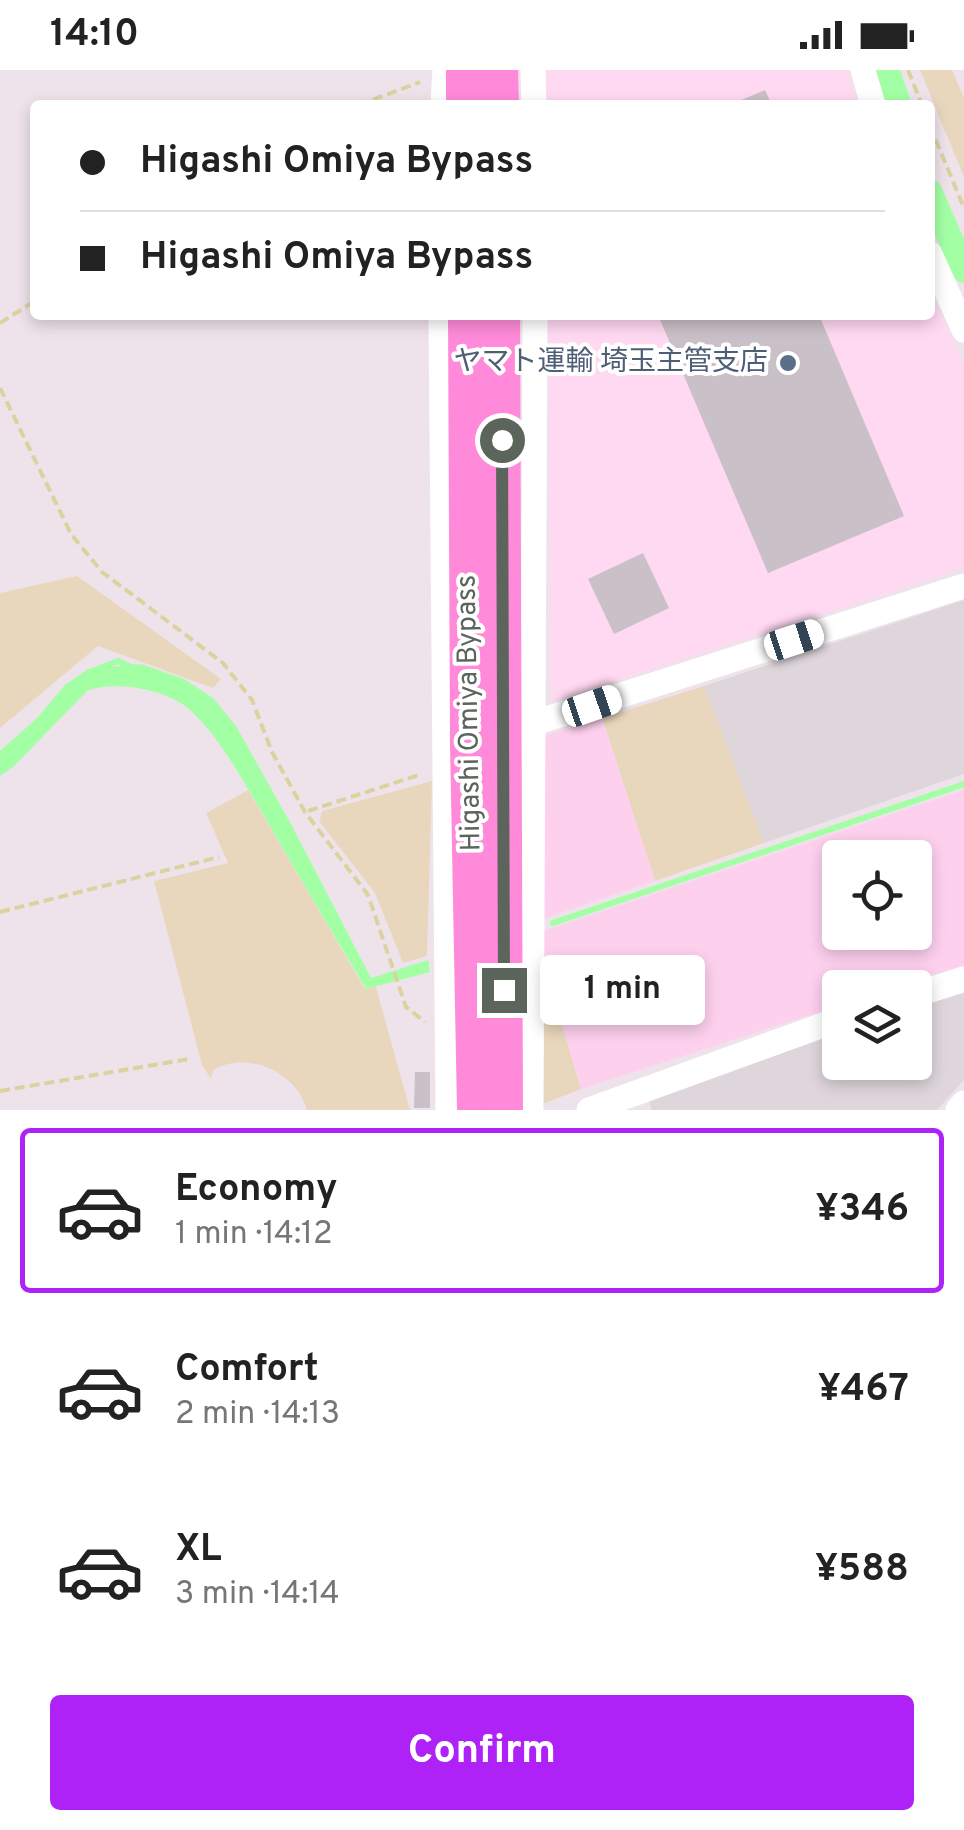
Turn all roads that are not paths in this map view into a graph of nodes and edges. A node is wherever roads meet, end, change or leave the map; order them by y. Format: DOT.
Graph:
graph roads {
  1 [pos="499,70"];
  2 [pos="533,70"];
  3 [pos="863,70"];
  4 [pos="452,71"];
  5 [pos="445,100"];
  6 [pos="463,100"];
  7 [pos="500,100"];
  8 [pos="534,100"];
  9 [pos="872,100"];
  10 [pos="935,265"];
  11 [pos="441,320"];
  12 [pos="467,320"];
  13 [pos="535,320"];
  14 [pos="964,330"];
  15 [pos="501,331"];
  16 [pos="536,380"];
  17 [pos="536,447"];
  18 [pos="502,470"];
  19 [pos="964,586"];
  20 [pos="534,723"];
  21 [pos="964,979"];
  22 [pos="932,989"];
  23 [pos="822,1026"];
  24 [pos="964,1104"];
  25 [pos="448,1110"];
  26 [pos="476,1110"];
  27 [pos="504,1110"];
  28 [pos="531,1110"];
  29 [pos="589,1110"];
  30 [pos="958,1110"];
  1 -- 7 [label="highway"];
  2 -- 8 [label="street"];
  3 -- 9 [label="street"];
  4 -- 5 [label="street"];
  4 -- 6 [label="highway"];
  10 -- 14 [label="street"];
  11 -- 25 [label="street"];
  12 -- 26 [label="highway, Higashi Omiya Bypass"];
  13 -- 16 [label="street"];
  15 -- 16 [label="street"];
  15 -- 18 [label="highway, Higashi Omiya Bypass"];
  16 -- 17 [label="street"];
  17 -- 18 [label="street"];
  17 -- 20 [label="street"];
  18 -- 27 [label="highway, Higashi Omiya Bypass"];
  19 -- 20 [label="street"];
  20 -- 28 [label="street"];
  21 -- 22 [label="street"];
  23 -- 29 [label="street"];
  24 -- 30 [label="street"];
}
